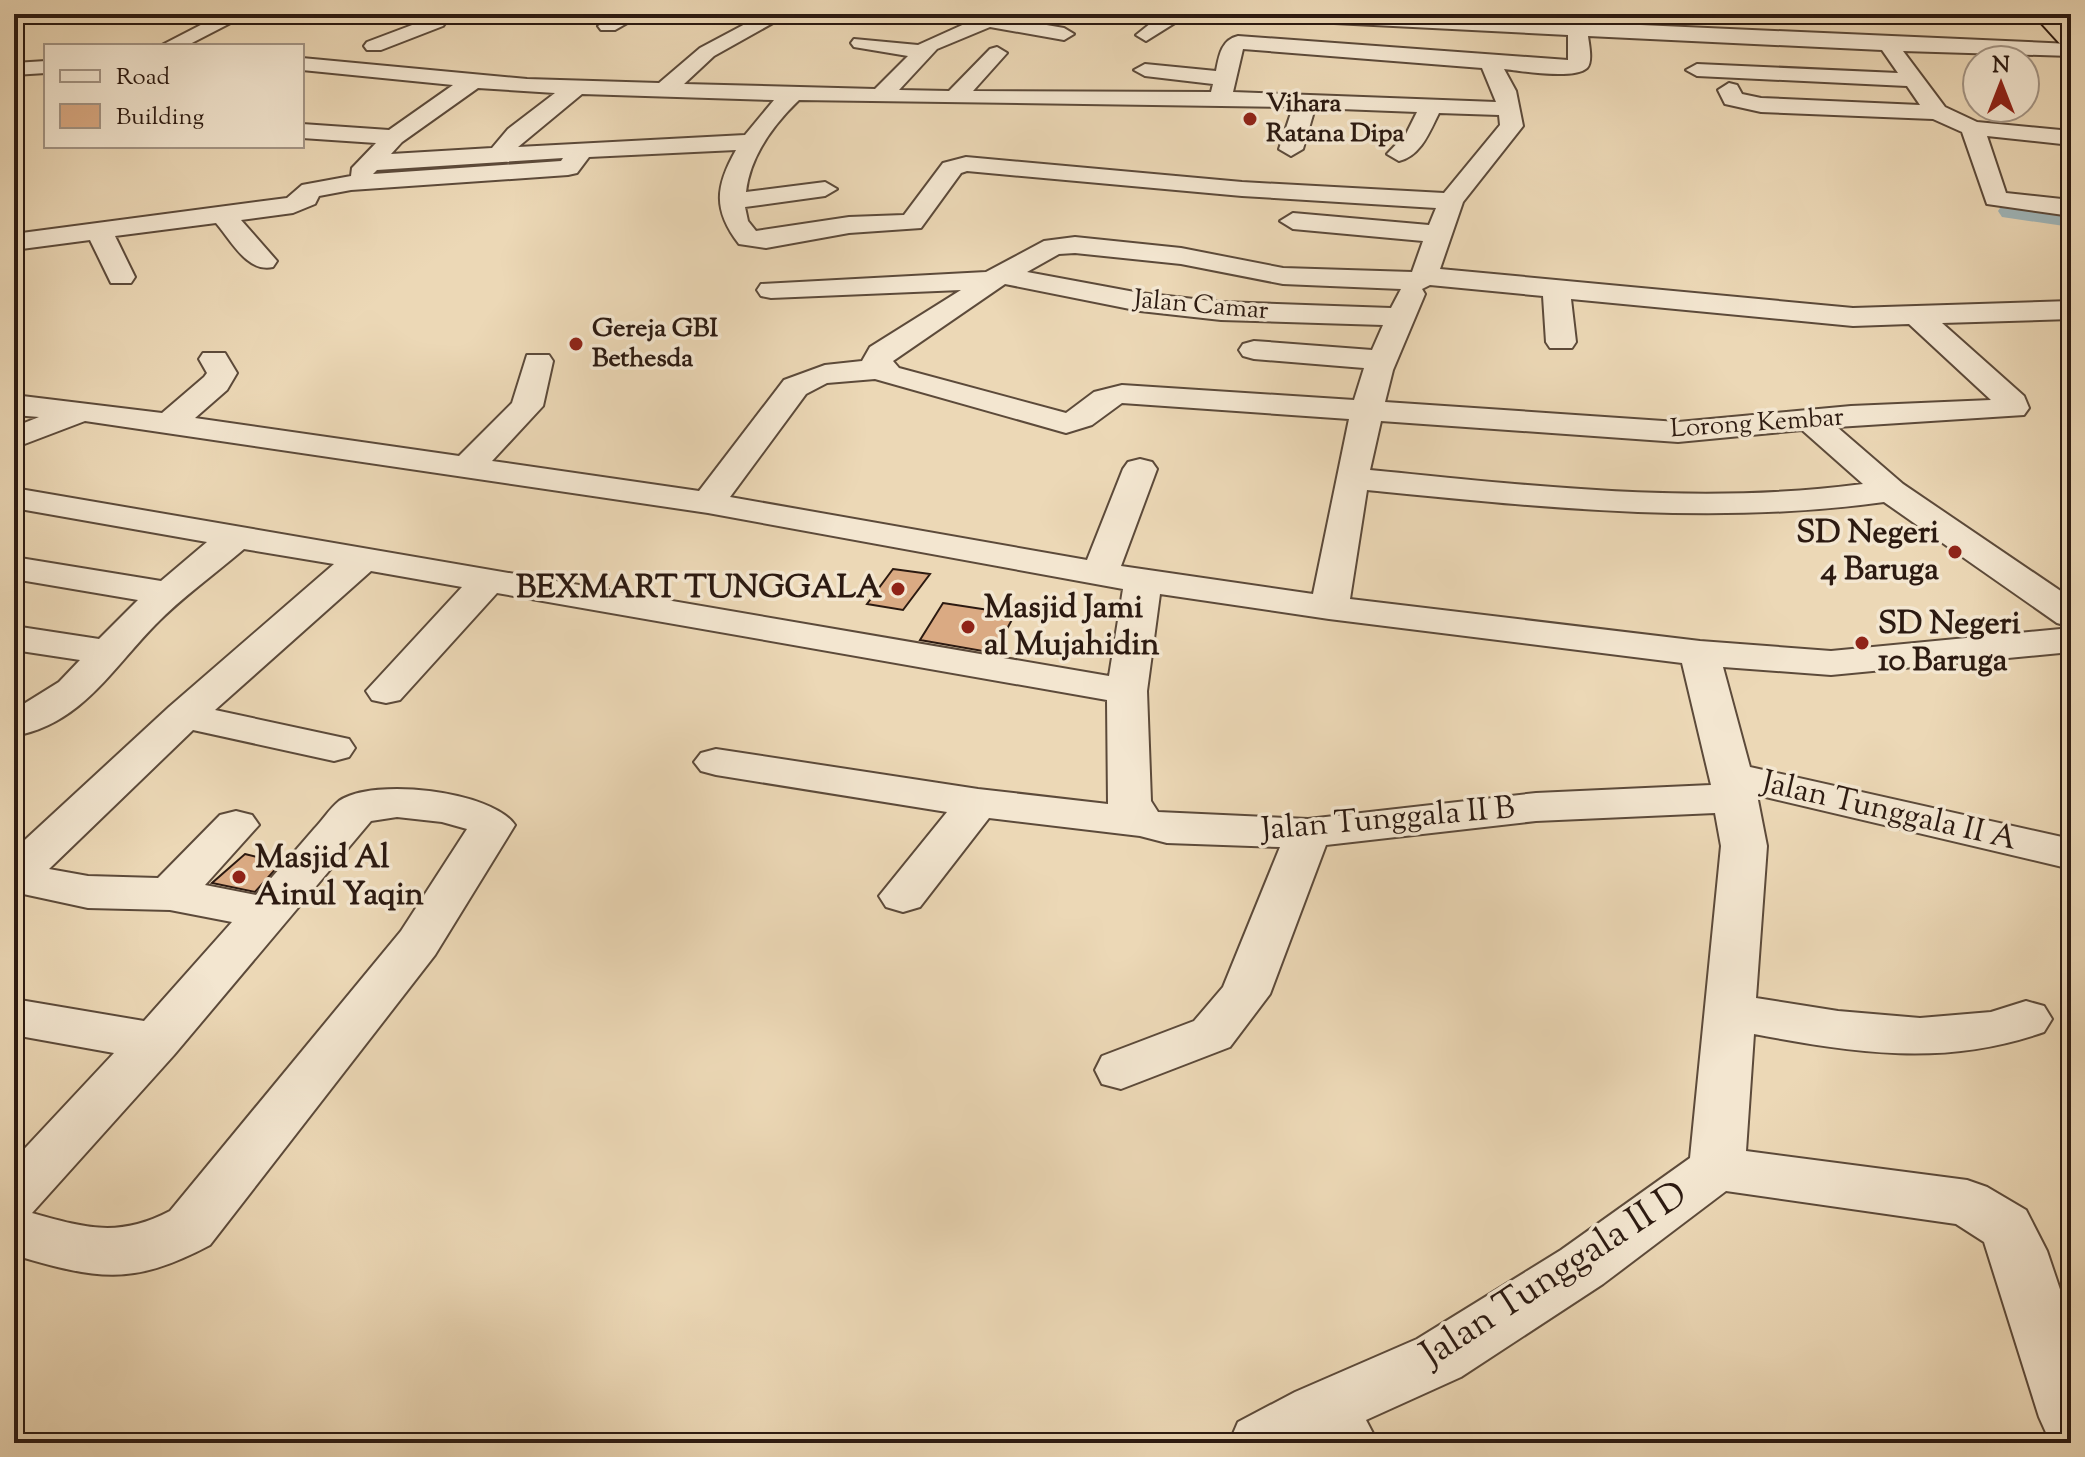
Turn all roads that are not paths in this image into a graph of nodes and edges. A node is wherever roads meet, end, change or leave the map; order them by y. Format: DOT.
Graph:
graph roads {
  1 [pos="14,14"];
  2 [pos="48,14"];
  3 [pos="238,14"];
  4 [pos="633,14"];
  5 [pos="779,14"];
  6 [pos="1133,14"];
  7 [pos="1275,14"];
  8 [pos="1703,14"];
  9 [pos="2043,14"];
  10 [pos="2059,14"];
  11 [pos="1389,17"];
  12 [pos="996,18"];
  13 [pos="1463,18"];
  14 [pos="436,22"];
  15 [pos="2071,24"];
  16 [pos="608,26"];
  17 [pos="1578,29"];
  18 [pos="1064,34"];
  19 [pos="53,35"];
  20 [pos="1146,35"];
  21 [pos="1717,37"];
  22 [pos="2071,42"];
  23 [pos="861,43"];
  24 [pos="1887,43"];
  25 [pos="174,44"];
  26 [pos="357,46"];
  27 [pos="398,48"];
  28 [pos="2071,50"];
  29 [pos="997,53"];
  30 [pos="304,61"];
  31 [pos="304,62"];
  32 [pos="1489,62"];
  33 [pos="928,65"];
  34 [pos="44,67"];
  35 [pos="14,69"];
  36 [pos="1145,70"];
  37 [pos="1697,70"];
  38 [pos="1173,72"];
  39 [pos="975,74"];
  40 [pos="1734,80"];
  41 [pos="1912,80"];
  42 [pos="470,83"];
  43 [pos="576,88"];
  44 [pos="1222,89"];
  45 [pos="659,90"];
  46 [pos="796,91"];
  47 [pos="882,95"];
  48 [pos="910,97"];
  49 [pos="955,98"];
  50 [pos="1164,101"];
  51 [pos="1306,101"];
  52 [pos="1432,105"];
  53 [pos="1510,109"];
  54 [pos="342,111"];
  55 [pos="1937,112"];
  56 [pos="624,114"];
  57 [pos="889,118"];
  58 [pos="416,120"];
  59 [pos="1173,124"];
  60 [pos="1972,128"];
  61 [pos="304,131"];
  62 [pos="394,137"];
  63 [pos="2071,138"];
  64 [pos="752,142"];
  65 [pos="1291,149"];
  66 [pos="582,150"];
  67 [pos="1399,154"];
  68 [pos="498,156"];
  69 [pos="370,163"];
  70 [pos="351,183"];
  71 [pos="825,189"];
  72 [pos="731,201"];
  73 [pos="1451,201"];
  74 [pos="2071,208"];
  75 [pos="223,215"];
  76 [pos="1293,221"];
  77 [pos="100,232"];
  78 [pos="1437,234"];
  79 [pos="14,242"];
  80 [pos="263,261"];
  81 [pos="121,277"];
  82 [pos="998,278"];
  83 [pos="1421,278"];
  84 [pos="1556,288"];
  85 [pos="771,290"];
  86 [pos="2071,310"];
  87 [pos="1400,317"];
  88 [pos="1919,318"];
  89 [pos="1561,342"];
  90 [pos="1254,350"];
  91 [pos="214,359"];
  92 [pos="1382,360"];
  93 [pos="538,361"];
  94 [pos="880,369"];
  95 [pos="14,405"];
  96 [pos="82,411"];
  97 [pos="1368,411"];
  98 [pos="1810,420"];
  99 [pos="167,425"];
  100 [pos="14,438"];
  101 [pos="467,467"];
  102 [pos="1140,469"];
  103 [pos="1351,478"];
  104 [pos="1891,491"];
  105 [pos="14,498"];
  106 [pos="708,503"];
  107 [pos="237,536"];
  108 [pos="361,560"];
  109 [pos="14,568"];
  110 [pos="1100,574"];
  111 [pos="488,581"];
  112 [pos="1143,581"];
  113 [pos="167,593"];
  114 [pos="1329,608"];
  115 [pos="2071,615"];
  116 [pos="14,638"];
  117 [pos="2071,640"];
  118 [pos="105,652"];
  119 [pos="1700,653"];
  120 [pos="386,691"];
  121 [pos="1127,691"];
  122 [pos="184,716"];
  123 [pos="22,721"];
  124 [pos="334,748"];
  125 [pos="716,762"];
  126 [pos="1734,787"];
  127 [pos="978,803"];
  128 [pos="1142,822"];
  129 [pos="236,825"];
  130 [pos="1308,833"];
  131 [pos="2071,854"];
  132 [pos="14,877"];
  133 [pos="170,894"];
  134 [pos="903,896"];
  135 [pos="269,913"];
  136 [pos="1728,1011"];
  137 [pos="14,1017"];
  138 [pos="2026,1019"];
  139 [pos="156,1042"];
  140 [pos="1121,1070"];
  141 [pos="1717,1168"];
  142 [pos="14,1197"];
  143 [pos="14,1232"];
  144 [pos="2071,1417"];
  145 [pos="1332,1428"];
  146 [pos="1261,1443"];
  1 -- 2 [label="street"];
  2 -- 19 [label="street"];
  3 -- 25 [label="street"];
  4 -- 16 [label="street"];
  5 -- 45 [label="street"];
  6 -- 20 [label="street"];
  7 -- 11 [label="street"];
  8 -- 21 [label="street"];
  9 -- 22 [label="highway"];
  10 -- 15 [label="highway"];
  11 -- 13 [label="street"];
  12 -- 18 [label="street"];
  12 -- 33 [label="street"];
  13 -- 17 [label="street"];
  14 -- 26 [label="street"];
  17 -- 21 [label="street"];
  17 -- 32 [label="street"];
  21 -- 24 [label="street"];
  21 -- 40 [label="street"];
  23 -- 33 [label="street"];
  24 -- 28 [label="street"];
  24 -- 41 [label="street"];
  26 -- 27 [label="street"];
  26 -- 30 [label="street"];
  29 -- 39 [label="street"];
  31 -- 42 [label="street"];
  32 -- 44 [label="street"];
  32 -- 53 [label="street"];
  33 -- 39 [label="street"];
  33 -- 47 [label="street"];
  34 -- 35 [label="street"];
  36 -- 38 [label="street"];
  37 -- 40 [label="street"];
  38 -- 44 [label="street"];
  38 -- 50 [label="street"];
  39 -- 49 [label="street"];
  40 -- 41 [label="street"];
  40 -- 55 [label="street"];
  41 -- 55 [label="street"];
  42 -- 43 [label="street"];
  42 -- 58 [label="street"];
  43 -- 45 [label="street"];
  43 -- 68 [label="street"];
  44 -- 50 [label="street"];
  44 -- 51 [label="street"];
  45 -- 46 [label="street"];
  45 -- 56 [label="street"];
  46 -- 47 [label="street"];
  46 -- 64 [label="street"];
  47 -- 48 [label="street"];
  48 -- 49 [label="street"];
  48 -- 57 [label="street"];
  49 -- 50 [label="street"];
  50 -- 59 [label="street"];
  51 -- 52 [label="street"];
  51 -- 65 [label="street"];
  52 -- 53 [label="street"];
  52 -- 67 [label="street"];
  53 -- 73 [label="street"];
  54 -- 58 [label="street"];
  55 -- 60 [label="street"];
  58 -- 62 [label="street"];
  60 -- 63 [label="street"];
  60 -- 74 [label="street"];
  61 -- 62 [label="street"];
  62 -- 69 [label="street"];
  64 -- 66 [label="street"];
  64 -- 72 [label="street"];
  66 -- 68 [label="street"];
  66 -- 70 [label="street"];
  68 -- 69 [label="street"];
  69 -- 70 [label="street"];
  70 -- 75 [label="street"];
  71 -- 72 [label="street"];
  72 -- 73 [label="street"];
  73 -- 78 [label="street"];
  75 -- 77 [label="street"];
  75 -- 80 [label="street"];
  76 -- 78 [label="street"];
  77 -- 79 [label="street"];
  77 -- 81 [label="street"];
  78 -- 83 [label="street"];
  82 -- 83 [label="street"];
  82 -- 85 [label="street, Jalan Camar"];
  82 -- 87 [label="street, Jalan Camar"];
  82 -- 94 [label="street"];
  83 -- 84 [label="street"];
  83 -- 87 [label="street"];
  84 -- 88 [label="street"];
  84 -- 89 [label="street"];
  86 -- 88 [label="street"];
  87 -- 92 [label="street"];
  88 -- 98 [label="street, Lorong Kembar"];
  90 -- 92 [label="street"];
  91 -- 99 [label="street"];
  92 -- 97 [label="street"];
  93 -- 101 [label="street"];
  94 -- 97 [label="street, Lorong Kembar"];
  94 -- 106 [label="street"];
  95 -- 96 [label="street"];
  96 -- 99 [label="street"];
  96 -- 100 [label="street"];
  97 -- 98 [label="street, Lorong Kembar"];
  97 -- 103 [label="street"];
  98 -- 104 [label="street"];
  99 -- 101 [label="street"];
  101 -- 106 [label="street"];
  102 -- 110 [label="street"];
  103 -- 104 [label="street"];
  103 -- 114 [label="street"];
  104 -- 115 [label="street"];
  105 -- 107 [label="street"];
  106 -- 110 [label="street"];
  107 -- 108 [label="street"];
  107 -- 113 [label="street"];
  108 -- 111 [label="street"];
  108 -- 122 [label="street"];
  109 -- 113 [label="street"];
  110 -- 112 [label="street"];
  111 -- 120 [label="street"];
  111 -- 121 [label="street"];
  112 -- 114 [label="street"];
  112 -- 121 [label="street"];
  113 -- 118 [label="street"];
  114 -- 119 [label="street"];
  116 -- 118 [label="street"];
  117 -- 119 [label="street"];
  118 -- 123 [label="street"];
  119 -- 126 [label="street"];
  121 -- 128 [label="street"];
  122 -- 124 [label="street"];
  122 -- 132 [label="street"];
  125 -- 127 [label="street, Jalan Tunggala II B"];
  126 -- 130 [label="street, Jalan Tunggala II B"];
  126 -- 131 [label="street, Jalan Tunggala II A"];
  126 -- 136 [label="street"];
  127 -- 128 [label="street, Jalan Tunggala II B"];
  127 -- 134 [label="street"];
  128 -- 130 [label="street, Jalan Tunggala II B"];
  129 -- 133 [label="street"];
  130 -- 140 [label="street"];
  132 -- 133 [label="street"];
  133 -- 135 [label="street"];
  135 -- 139 [label="street"];
  135 -- 143 [label="street"];
  136 -- 138 [label="street"];
  136 -- 141 [label="street"];
  137 -- 139 [label="street"];
  139 -- 142 [label="street"];
  141 -- 144 [label="street"];
  141 -- 145 [label="street, Jalan Tunggala II D"];
  145 -- 146 [label="street, Jalan Tunggala II D"];
}
